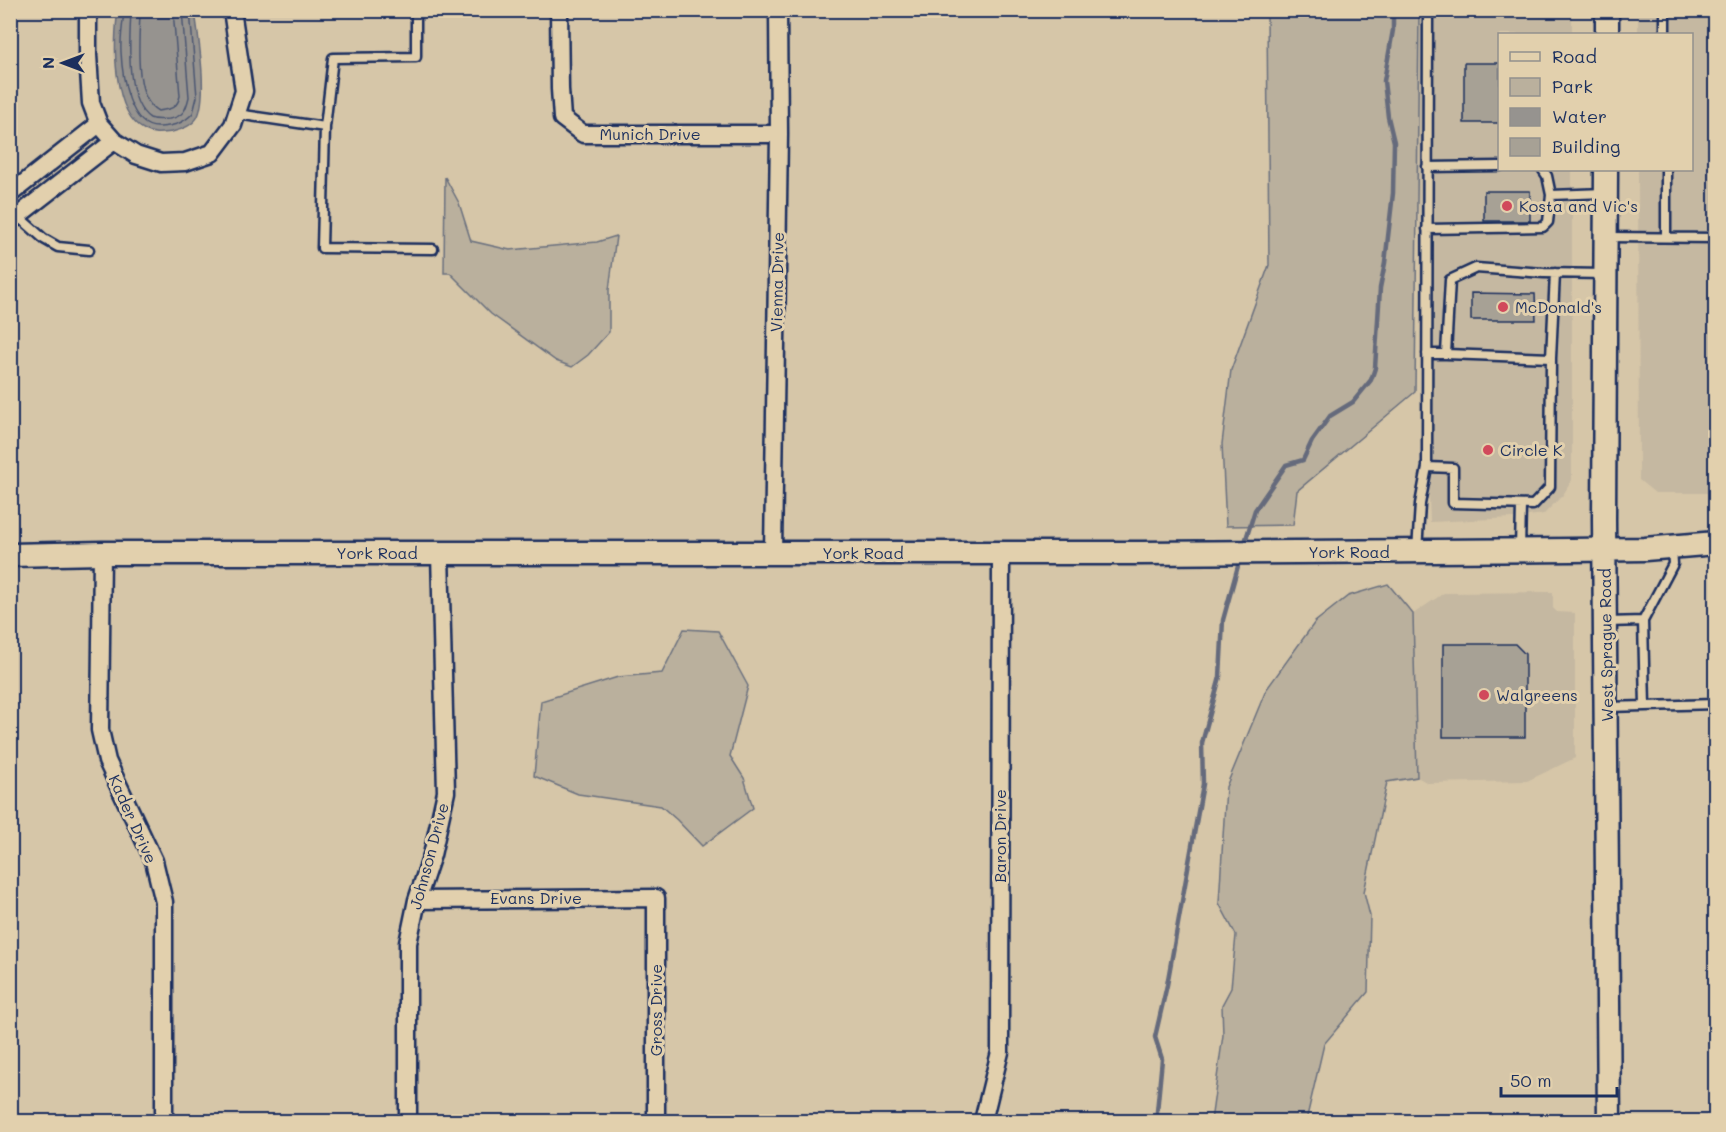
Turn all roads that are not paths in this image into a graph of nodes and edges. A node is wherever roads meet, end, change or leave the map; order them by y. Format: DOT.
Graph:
graph roads {
  1 [pos="88,10"];
  2 [pos="232,10"];
  3 [pos="416,10"];
  4 [pos="559,10"];
  5 [pos="778,10"];
  6 [pos="1428,10"];
  7 [pos="1607,10"];
  8 [pos="1665,10"];
  9 [pos="1607,33"];
  10 [pos="1665,33"];
  11 [pos="237,114"];
  12 [pos="99,124"];
  13 [pos="325,127"];
  14 [pos="778,134"];
  15 [pos="114,141"];
  16 [pos="1498,166"];
  17 [pos="1427,167"];
  18 [pos="1544,171"];
  19 [pos="1606,171"];
  20 [pos="1666,171"];
  21 [pos="1606,193"];
  22 [pos="10,194"];
  23 [pos="1551,195"];
  24 [pos="14,219"];
  25 [pos="1427,229"];
  26 [pos="1606,237"];
  27 [pos="1666,237"];
  28 [pos="1716,238"];
  29 [pos="433,249"];
  30 [pos="89,250"];
  31 [pos="1555,273"];
  32 [pos="1605,274"];
  33 [pos="1427,354"];
  34 [pos="1446,354"];
  35 [pos="1551,358"];
  36 [pos="1427,467"];
  37 [pos="1521,505"];
  38 [pos="1716,543"];
  39 [pos="1672,546"];
  40 [pos="1604,549"];
  41 [pos="1520,550"];
  42 [pos="1417,551"];
  43 [pos="102,553"];
  44 [pos="440,553"];
  45 [pos="773,553"];
  46 [pos="1001,553"];
  47 [pos="10,555"];
  48 [pos="1643,621"];
  49 [pos="1606,622"];
  50 [pos="1716,704"];
  51 [pos="1645,706"];
  52 [pos="1606,708"];
  53 [pos="656,898"];
  54 [pos="417,900"];
  55 [pos="984,1117"];
  56 [pos="164,1122"];
  57 [pos="408,1122"];
  58 [pos="656,1122"];
  59 [pos="1609,1122"];
  1 -- 12 [label="street"];
  2 -- 11 [label="street"];
  3 -- 13 [label="lane"];
  4 -- 14 [label="street, Munich Drive"];
  5 -- 14 [label="street, Vienna Drive"];
  6 -- 17 [label="lane"];
  7 -- 9 [label="street"];
  8 -- 10 [label="lane"];
  11 -- 13 [label="lane"];
  11 -- 15 [label="street"];
  12 -- 15 [label="street"];
  12 -- 22 [label="street"];
  13 -- 29 [label="lane"];
  14 -- 45 [label="street, Vienna Drive"];
  15 -- 24 [label="street"];
  16 -- 17 [label="lane"];
  17 -- 25 [label="lane"];
  18 -- 23 [label="lane"];
  19 -- 21 [label="street, West Sprague Road"];
  20 -- 27 [label="lane"];
  21 -- 23 [label="lane"];
  21 -- 26 [label="street, West Sprague Road"];
  23 -- 25 [label="lane"];
  24 -- 30 [label="lane"];
  25 -- 33 [label="lane"];
  26 -- 27 [label="lane"];
  26 -- 32 [label="street, West Sprague Road"];
  27 -- 28 [label="lane"];
  31 -- 32 [label="lane"];
  31 -- 34 [label="lane"];
  31 -- 35 [label="lane"];
  32 -- 40 [label="street, West Sprague Road"];
  33 -- 34 [label="lane"];
  33 -- 36 [label="lane"];
  34 -- 35 [label="lane"];
  35 -- 37 [label="lane"];
  36 -- 37 [label="lane"];
  36 -- 42 [label="lane"];
  37 -- 41 [label="lane"];
  38 -- 39 [label="street, York Road"];
  39 -- 40 [label="street, York Road"];
  39 -- 48 [label="lane"];
  40 -- 41 [label="street, York Road"];
  40 -- 49 [label="street, West Sprague Road"];
  41 -- 42 [label="street, York Road"];
  42 -- 46 [label="street, York Road"];
  43 -- 44 [label="street, York Road"];
  43 -- 47 [label="street, York Road"];
  43 -- 56 [label="street, Kader Drive"];
  44 -- 45 [label="street, York Road"];
  44 -- 54 [label="street, Johnson Drive"];
  45 -- 46 [label="street, York Road"];
  46 -- 55 [label="street, Baron Drive"];
  48 -- 49 [label="lane"];
  48 -- 51 [label="lane"];
  49 -- 52 [label="street, West Sprague Road"];
  50 -- 51 [label="lane"];
  51 -- 52 [label="lane"];
  52 -- 59 [label="street, West Sprague Road"];
  53 -- 54 [label="street, Evans Drive"];
  53 -- 58 [label="street, Gross Drive"];
  54 -- 57 [label="street, Johnson Drive"];
}
